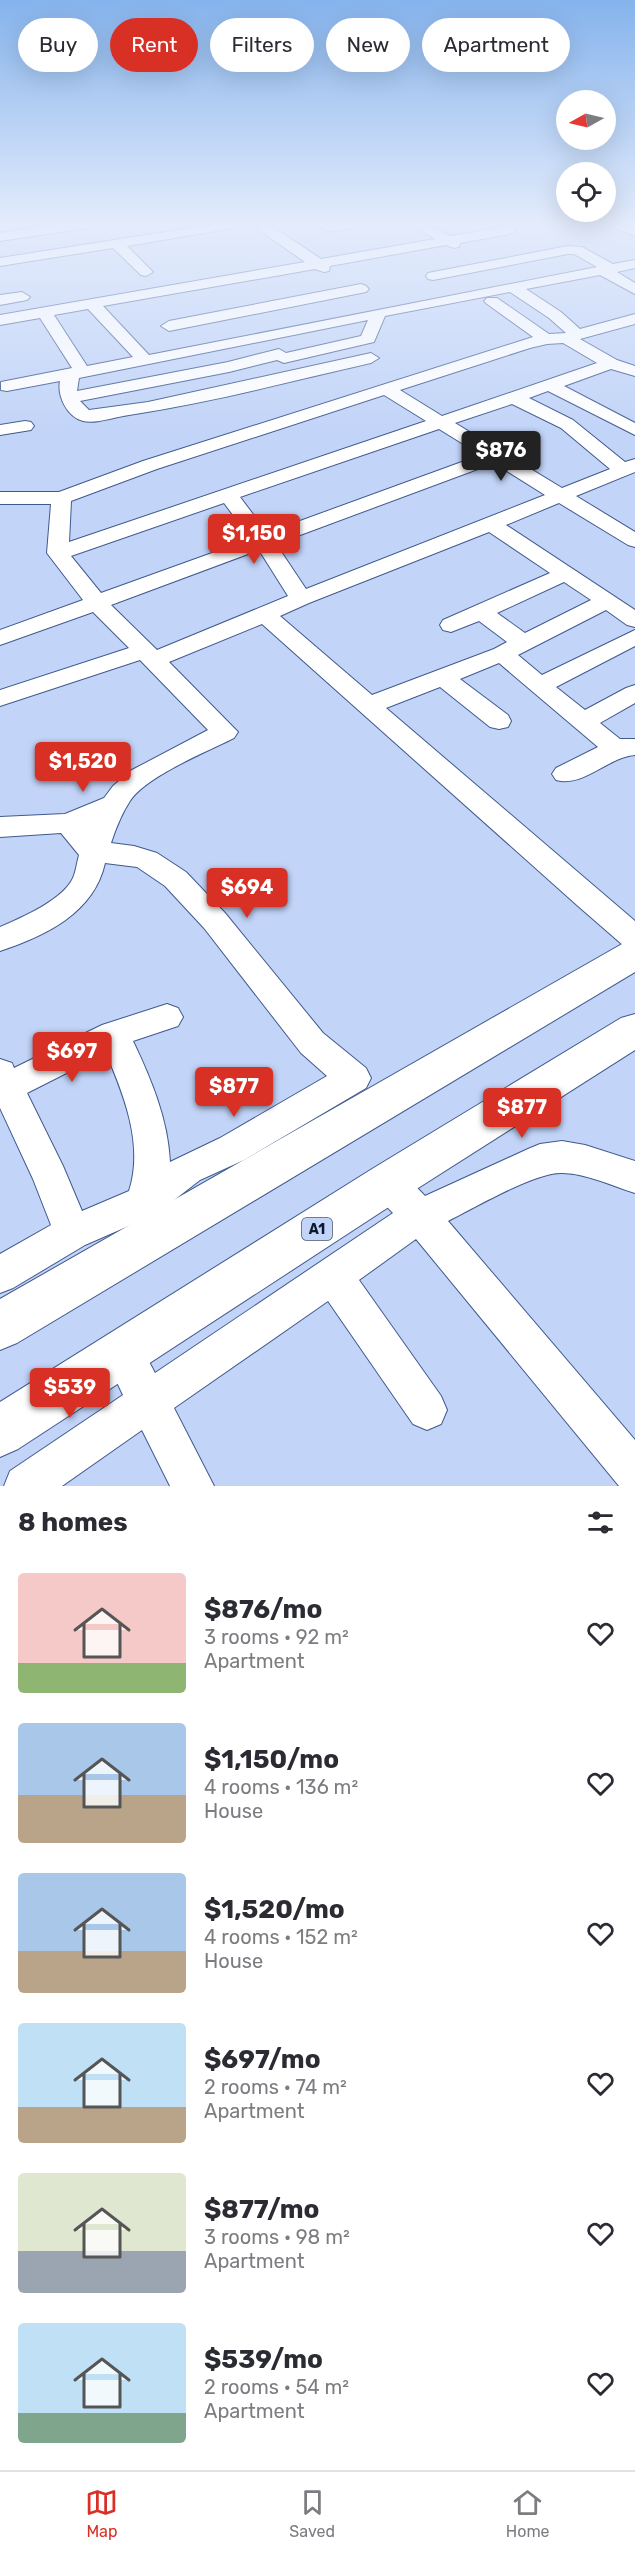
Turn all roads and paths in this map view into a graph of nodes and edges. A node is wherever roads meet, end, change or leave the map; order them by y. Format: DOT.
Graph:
graph roads {
  1 [pos="155,292"];
  2 [pos="248,292"];
  3 [pos="345,292"];
  4 [pos="365,292"];
  5 [pos="484,292"];
  6 [pos="520,292"];
  7 [pos="141,295"];
  8 [pos="22,297"];
  9 [pos="0,300"];
  10 [pos="492,301"];
  11 [pos="92,304"];
  12 [pos="265,309"];
  13 [pos="386,311"];
  14 [pos="44,312"];
  15 [pos="635,319"];
  16 [pos="0,320"];
  17 [pos="169,326"];
  18 [pos="291,332"];
  19 [pos="572,336"];
  20 [pos="262,338"];
  21 [pos="546,339"];
  22 [pos="194,351"];
  23 [pos="281,356"];
  24 [pos="371,358"];
  25 [pos="144,360"];
  26 [pos="611,364"];
  27 [pos="78,372"];
  28 [pos="635,372"];
  29 [pos="298,373"];
  30 [pos="2,384"];
  31 [pos="549,385"];
  32 [pos="386,389"];
  33 [pos="513,397"];
  34 [pos="69,398"];
  35 [pos="439,421"];
  36 [pos="25,426"];
  37 [pos="0,430"];
  38 [pos="635,430"];
  39 [pos="495,456"];
  40 [pos="629,467"];
  41 [pos="227,494"];
  42 [pos="559,496"];
  43 [pos="0,498"];
  44 [pos="61,498"];
  45 [pos="489,524"];
  46 [pos="635,541"];
  47 [pos="264,542"];
  48 [pos="58,553"];
  49 [pos="565,574"];
  50 [pos="301,598"];
  51 [pos="606,601"];
  52 [pos="97,603"];
  53 [pos="481,612"];
  54 [pos="265,615"];
  55 [pos="635,620"];
  56 [pos="452,625"];
  57 [pos="635,637"];
  58 [pos="0,638"];
  59 [pos="512,648"];
  60 [pos="149,656"];
  61 [pos="443,677"];
  62 [pos="540,686"];
  63 [pos="635,693"];
  64 [pos="0,699"];
  65 [pos="370,705"];
  66 [pos="499,722"];
  67 [pos="583,722"];
  68 [pos="626,748"];
  69 [pos="565,774"];
  70 [pos="115,804"];
  71 [pos="68,823"];
  72 [pos="0,827"];
  73 [pos="93,853"];
  74 [pos="635,938"];
  75 [pos="0,939"];
  76 [pos="635,954"];
  77 [pos="167,1017"];
  78 [pos="635,1030"];
  79 [pos="113,1034"];
  80 [pos="2,1077"];
  81 [pos="635,1177"];
  82 [pos="388,1184"];
  83 [pos="143,1202"];
  84 [pos="420,1216"];
  85 [pos="72,1233"];
  86 [pos="0,1275"];
  87 [pos="333,1275"];
  88 [pos="0,1326"];
  89 [pos="123,1353"];
  90 [pos="149,1400"];
  91 [pos="427,1410"];
  92 [pos="0,1431"];
  93 [pos="635,1473"];
  94 [pos="25,1486"];
  95 [pos="193,1486"];
  1 -- 7 [label="street"];
  2 -- 12 [label="street"];
  3 -- 12 [label="street"];
  4 -- 13 [label="street"];
  5 -- 13 [label="street"];
  6 -- 19 [label="street"];
  7 -- 11 [label="street"];
  7 -- 17 [label="street"];
  8 -- 9 [label="street"];
  10 -- 21 [label="street"];
  11 -- 14 [label="street"];
  11 -- 25 [label="street"];
  12 -- 17 [label="street"];
  12 -- 18 [label="street"];
  13 -- 18 [label="street"];
  13 -- 23 [label="street"];
  14 -- 16 [label="street"];
  14 -- 27 [label="street"];
  15 -- 19 [label="street"];
  17 -- 22 [label="street"];
  18 -- 20 [label="street"];
  19 -- 21 [label="street"];
  19 -- 26 [label="street"];
  20 -- 22 [label="street"];
  20 -- 23 [label="street"];
  21 -- 32 [label="street"];
  22 -- 25 [label="street"];
  23 -- 29 [label="street"];
  23 -- 34 [label="street"];
  24 -- 29 [label="street"];
  25 -- 27 [label="street"];
  26 -- 28 [label="street"];
  26 -- 31 [label="street"];
  27 -- 30 [label="street"];
  27 -- 34 [label="street"];
  29 -- 34 [label="street"];
  31 -- 33 [label="street"];
  31 -- 38 [label="street"];
  32 -- 35 [label="street"];
  32 -- 44 [label="street"];
  33 -- 35 [label="street"];
  33 -- 40 [label="street"];
  35 -- 39 [label="street"];
  35 -- 41 [label="street"];
  36 -- 37 [label="street"];
  39 -- 42 [label="street"];
  39 -- 47 [label="street"];
  40 -- 42 [label="street"];
  41 -- 47 [label="street"];
  41 -- 48 [label="street"];
  42 -- 45 [label="street"];
  42 -- 46 [label="street"];
  43 -- 44 [label="street"];
  44 -- 48 [label="street"];
  45 -- 49 [label="street"];
  45 -- 50 [label="street"];
  47 -- 50 [label="street"];
  47 -- 52 [label="street"];
  48 -- 52 [label="street"];
  49 -- 51 [label="street"];
  49 -- 53 [label="street"];
  50 -- 54 [label="street"];
  51 -- 55 [label="street"];
  51 -- 59 [label="street"];
  52 -- 58 [label="street"];
  52 -- 60 [label="street"];
  53 -- 56 [label="street"];
  53 -- 59 [label="street"];
  54 -- 60 [label="street"];
  54 -- 65 [label="street"];
  57 -- 62 [label="street"];
  59 -- 61 [label="street"];
  59 -- 62 [label="street"];
  60 -- 64 [label="street"];
  60 -- 70 [label="street"];
  61 -- 65 [label="street"];
  61 -- 66 [label="street"];
  62 -- 67 [label="street"];
  63 -- 67 [label="street"];
  65 -- 74 [label="street"];
  67 -- 68 [label="street"];
  68 -- 69 [label="street"];
  70 -- 71 [label="street"];
  70 -- 73 [label="street"];
  71 -- 72 [label="street"];
  71 -- 73 [label="street"];
  73 -- 75 [label="street"];
  73 -- 83 [label="street"];
  76 -- 88 [label="main road"];
  77 -- 79 [label="street"];
  78 -- 82 [label="main road, A1"];
  79 -- 80 [label="street"];
  79 -- 83 [label="street"];
  80 -- 85 [label="street"];
  81 -- 84 [label="street"];
  82 -- 84 [label="street"];
  82 -- 89 [label="main road, A1"];
  83 -- 85 [label="street"];
  84 -- 87 [label="street"];
  84 -- 93 [label="street"];
  85 -- 86 [label="street"];
  87 -- 90 [label="street"];
  87 -- 91 [label="street"];
  89 -- 90 [label="street"];
  89 -- 92 [label="main road, A1"];
  90 -- 94 [label="street"];
  90 -- 95 [label="street"];
}
